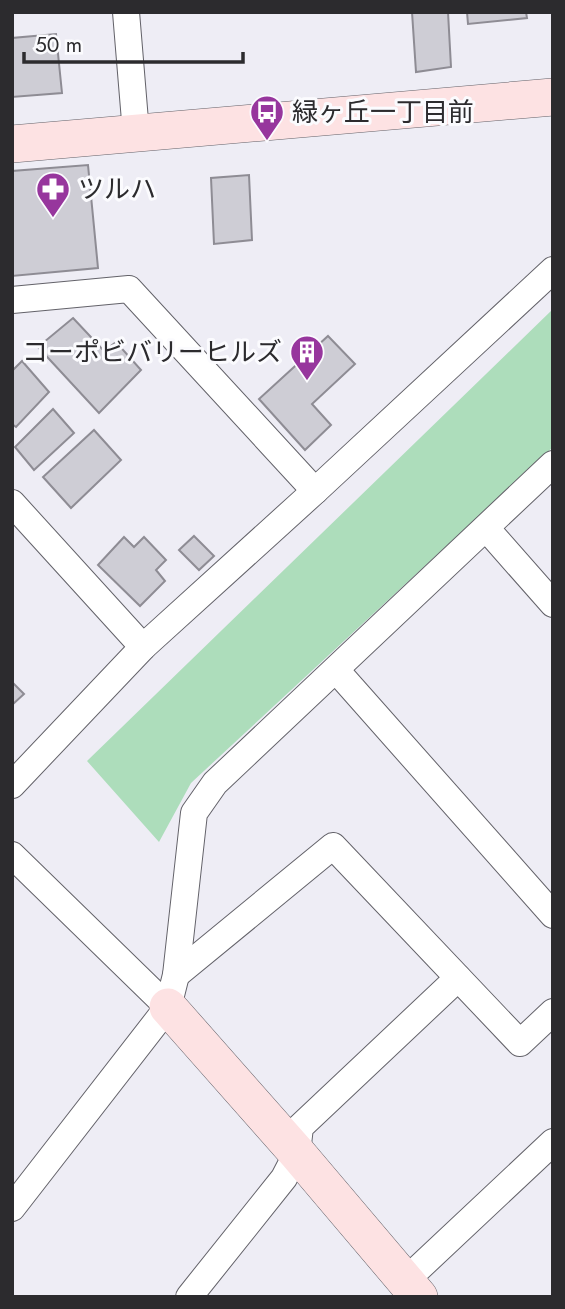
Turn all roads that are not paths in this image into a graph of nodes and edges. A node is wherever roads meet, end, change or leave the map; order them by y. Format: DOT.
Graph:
graph roads {
  1 [pos="126,12"];
  2 [pos="553,97"];
  3 [pos="136,134"];
  4 [pos="12,144"];
  5 [pos="553,270"];
  6 [pos="12,300"];
  7 [pos="553,464"];
  8 [pos="315,491"];
  9 [pos="12,503"];
  10 [pos="486,528"];
  11 [pos="553,604"];
  12 [pos="143,646"];
  13 [pos="336,670"];
  14 [pos="12,785"];
  15 [pos="12,855"];
  16 [pos="553,915"];
  17 [pos="458,978"];
  18 [pos="172,991"];
  19 [pos="553,1012"];
  20 [pos="553,1142"];
  21 [pos="297,1153"];
  22 [pos="12,1208"];
  23 [pos="412,1289"];
  24 [pos="189,1297"];
  1 -- 3 [label="street"];
  2 -- 3 [label="street"];
  3 -- 4 [label="street"];
  5 -- 8 [label="street"];
  6 -- 8 [label="street"];
  7 -- 10 [label="street"];
  8 -- 12 [label="street"];
  9 -- 12 [label="street"];
  10 -- 11 [label="street"];
  10 -- 13 [label="street"];
  12 -- 14 [label="street"];
  13 -- 16 [label="street"];
  13 -- 18 [label="street"];
  15 -- 18 [label="street"];
  17 -- 18 [label="street"];
  17 -- 19 [label="street"];
  17 -- 21 [label="street"];
  18 -- 21 [label="street"];
  18 -- 22 [label="street"];
  20 -- 23 [label="street"];
  21 -- 23 [label="street"];
  21 -- 24 [label="street"];
}
